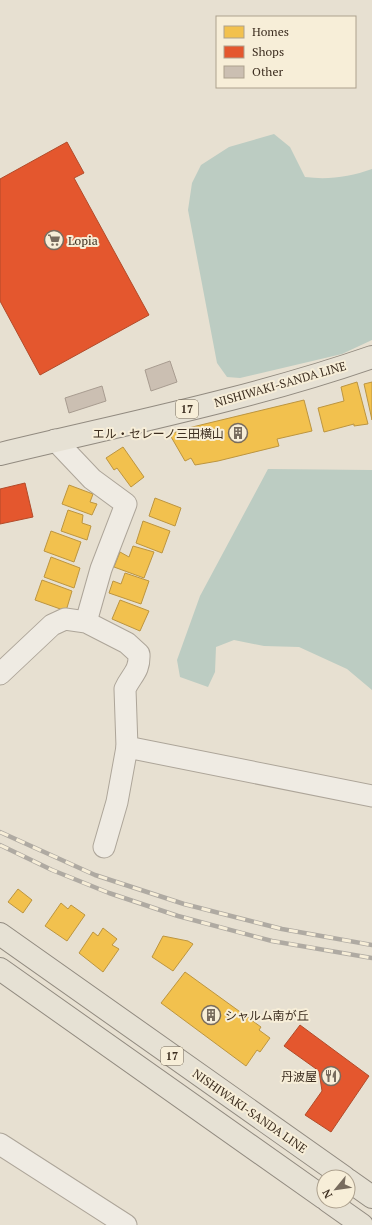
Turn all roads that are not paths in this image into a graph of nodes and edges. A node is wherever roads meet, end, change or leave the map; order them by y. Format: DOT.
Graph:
graph roads {
  1 [pos="372,357"];
  2 [pos="55,440"];
  3 [pos="0,454"];
  4 [pos="86,622"];
  5 [pos="0,674"];
  6 [pos="127,747"];
  7 [pos="372,796"];
  8 [pos="104,847"];
  9 [pos="0,934"];
  10 [pos="0,969"];
  11 [pos="0,1144"];
  12 [pos="333,1169"];
  13 [pos="356,1186"];
  14 [pos="316,1192"];
  15 [pos="372,1197"];
  16 [pos="339,1209"];
  17 [pos="126,1225"];
  18 [pos="362,1225"];
  1 -- 2 [label="main road, NISHIWAKI-SANDA LINE / 17"];
  2 -- 3 [label="main road, NISHIWAKI-SANDA LINE / 17"];
  2 -- 4 [label="street"];
  4 -- 5 [label="street"];
  4 -- 6 [label="street"];
  6 -- 7 [label="street"];
  6 -- 8 [label="street"];
  9 -- 12 [label="main road, NISHIWAKI-SANDA LINE / 17"];
  10 -- 14 [label="main road, 17"];
  11 -- 17 [label="street"];
  13 -- 15 [label="main road"];
  16 -- 18 [label="main road"];
}
